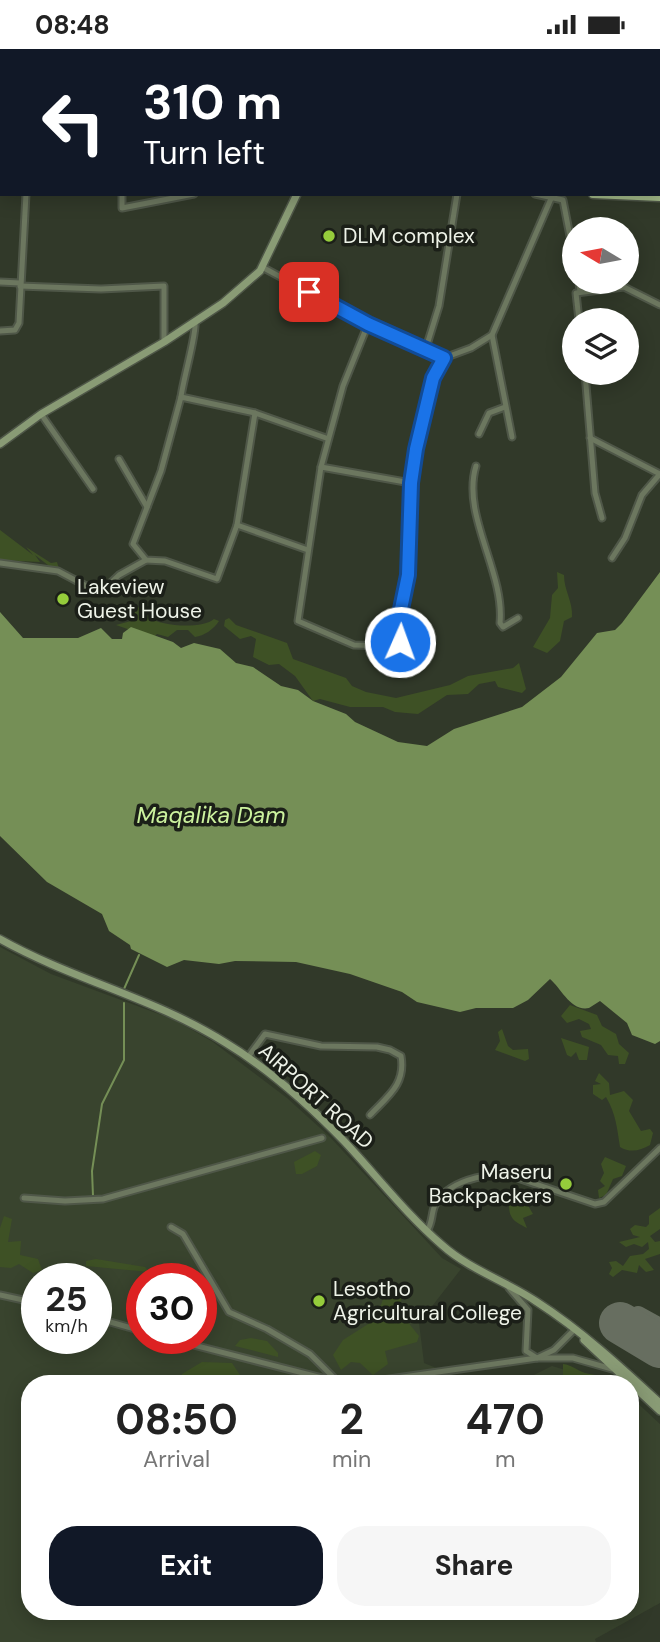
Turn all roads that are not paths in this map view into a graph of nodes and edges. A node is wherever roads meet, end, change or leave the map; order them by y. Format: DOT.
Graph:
graph roads {
  1 [pos="26,196"];
  2 [pos="122,196"];
  3 [pos="184,196"];
  4 [pos="296,196"];
  5 [pos="457,196"];
  6 [pos="552,196"];
  7 [pos="638,196"];
  8 [pos="660,197"];
  9 [pos="566,217"];
  10 [pos="262,267"];
  11 [pos="0,282"];
  12 [pos="20,284"];
  13 [pos="638,294"];
  14 [pos="660,305"];
  15 [pos="195,322"];
  16 [pos="368,324"];
  17 [pos="0,331"];
  18 [pos="492,335"];
  19 [pos="164,342"];
  20 [pos="426,348"];
  21 [pos="444,358"];
  22 [pos="586,385"];
  23 [pos="181,397"];
  24 [pos="505,407"];
  25 [pos="255,413"];
  26 [pos="41,414"];
  27 [pos="479,434"];
  28 [pos="512,437"];
  29 [pos="327,438"];
  30 [pos="590,438"];
  31 [pos="0,444"];
  32 [pos="119,459"];
  33 [pos="476,466"];
  34 [pos="321,467"];
  35 [pos="660,474"];
  36 [pos="411,483"];
  37 [pos="93,489"];
  38 [pos="147,507"];
  39 [pos="602,518"];
  40 [pos="237,525"];
  41 [pos="308,550"];
  42 [pos="612,558"];
  43 [pos="146,560"];
  44 [pos="0,563"];
  45 [pos="518,618"];
  46 [pos="0,939"];
  47 [pos="248,1057"];
  48 [pos="370,1115"];
  49 [pos="322,1138"];
  50 [pos="660,1148"];
  51 [pos="24,1198"];
  52 [pos="171,1227"];
  53 [pos="427,1231"];
  54 [pos="504,1283"];
  55 [pos="0,1298"];
  56 [pos="21,1300"];
  57 [pos="574,1330"];
  58 [pos="217,1351"];
  59 [pos="537,1358"];
  60 [pos="612,1369"];
  61 [pos="311,1375"];
  62 [pos="331,1375"];
  63 [pos="417,1375"];
  64 [pos="619,1375"];
  65 [pos="630,1375"];
  66 [pos="639,1384"];
  67 [pos="639,1393"];
  68 [pos="660,1403"];
  69 [pos="660,1411"];
  1 -- 12 [label="street"];
  2 -- 3 [label="street"];
  4 -- 10 [label="main road"];
  5 -- 20 [label="street"];
  6 -- 9 [label="street"];
  6 -- 18 [label="street"];
  7 -- 8 [label="main road"];
  10 -- 15 [label="main road"];
  10 -- 16 [label="street"];
  11 -- 12 [label="street"];
  12 -- 17 [label="street"];
  12 -- 19 [label="street"];
  13 -- 14 [label="street"];
  15 -- 19 [label="main road"];
  15 -- 23 [label="street"];
  16 -- 20 [label="street"];
  16 -- 29 [label="street"];
  18 -- 21 [label="street"];
  18 -- 24 [label="street"];
  19 -- 26 [label="main road"];
  20 -- 21 [label="street"];
  21 -- 36 [label="street"];
  22 -- 30 [label="street"];
  23 -- 25 [label="street"];
  23 -- 38 [label="street"];
  24 -- 27 [label="street"];
  24 -- 28 [label="street"];
  25 -- 29 [label="street"];
  25 -- 40 [label="street"];
  26 -- 31 [label="main road"];
  26 -- 37 [label="street"];
  29 -- 34 [label="street"];
  30 -- 35 [label="street"];
  30 -- 39 [label="street"];
  32 -- 38 [label="street"];
  33 -- 45 [label="street"];
  34 -- 36 [label="street"];
  34 -- 41 [label="street"];
  35 -- 42 [label="street"];
  36 -- 41 [label="street"];
  38 -- 43 [label="street"];
  40 -- 41 [label="street"];
  40 -- 43 [label="street"];
  43 -- 44 [label="street"];
  46 -- 47 [label="main road, AIRPORT ROAD"];
  47 -- 48 [label="street"];
  47 -- 53 [label="main road, AIRPORT ROAD"];
  49 -- 51 [label="street"];
  50 -- 53 [label="street"];
  52 -- 62 [label="street"];
  53 -- 54 [label="main road, AIRPORT ROAD"];
  54 -- 57 [label="main road, AIRPORT ROAD"];
  54 -- 59 [label="street"];
  55 -- 56 [label="street"];
  57 -- 59 [label="street"];
  57 -- 60 [label="main road, AIRPORT ROAD"];
  57 -- 65 [label="main road, AIRPORT ROAD"];
  58 -- 61 [label="street"];
  59 -- 60 [label="street"];
  59 -- 63 [label="street"];
  60 -- 64 [label="main road, AIRPORT ROAD"];
  66 -- 68 [label="main road, AIRPORT ROAD"];
  67 -- 69 [label="main road, AIRPORT ROAD"];
}
